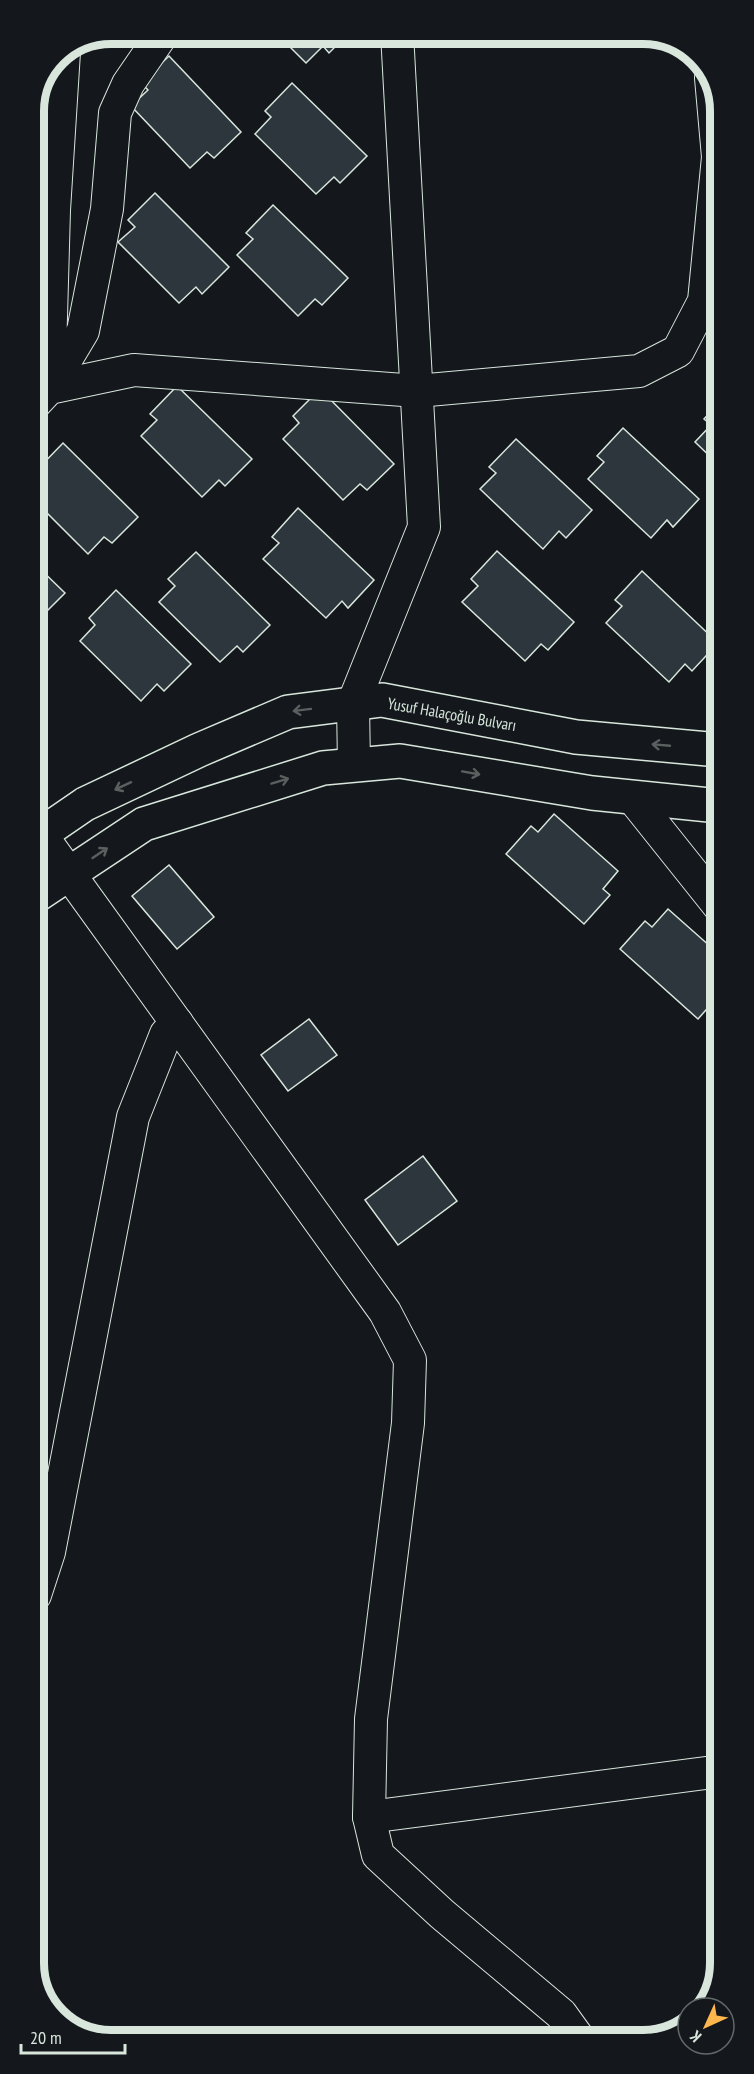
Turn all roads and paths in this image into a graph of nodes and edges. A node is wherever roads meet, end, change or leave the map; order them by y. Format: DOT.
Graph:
graph roads {
  1 [pos="155,44"];
  2 [pos="398,44"];
  3 [pos="63,63"];
  4 [pos="711,229"];
  5 [pos="44,353"];
  6 [pos="44,391"];
  7 [pos="417,391"];
  8 [pos="44,395"];
  9 [pos="353,704"];
  10 [pos="711,749"];
  11 [pos="354,765"];
  12 [pos="632,797"];
  13 [pos="711,805"];
  14 [pos="44,828"];
  15 [pos="44,843"];
  16 [pos="70,874"];
  17 [pos="44,891"];
  18 [pos="711,896"];
  19 [pos="177,1023"];
  20 [pos="44,1540"];
  21 [pos="711,1773"];
  22 [pos="369,1817"];
  23 [pos="573,2030"];
  1 -- 6 [label="street"];
  2 -- 7 [label="street"];
  3 -- 5 [label="street"];
  4 -- 7 [label="street"];
  7 -- 8 [label="street"];
  7 -- 9 [label="street"];
  10 -- 9 [label="street, Yusuf Halaçoğlu Bulvarı, one-way"];
  9 -- 11 [label="street"];
  9 -- 14 [label="street, Yusuf Halaçoğlu Bulvarı, one-way"];
  11 -- 12 [label="street, one-way"];
  16 -- 11 [label="street, one-way"];
  12 -- 13 [label="street"];
  12 -- 18 [label="street"];
  15 -- 16 [label="street"];
  16 -- 17 [label="street"];
  16 -- 19 [label="street"];
  19 -- 20 [label="street"];
  19 -- 22 [label="street"];
  21 -- 22 [label="street"];
  22 -- 23 [label="street"];
}
